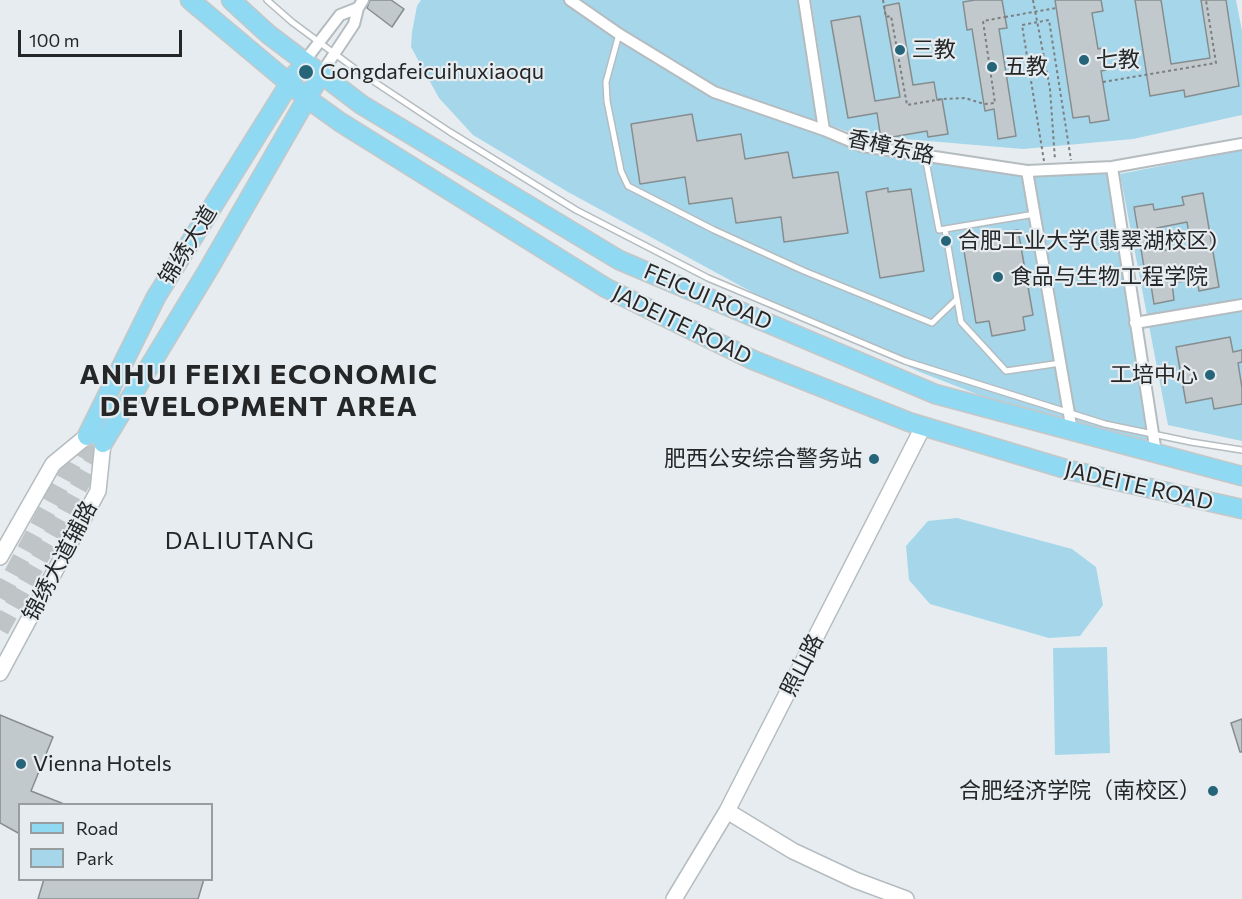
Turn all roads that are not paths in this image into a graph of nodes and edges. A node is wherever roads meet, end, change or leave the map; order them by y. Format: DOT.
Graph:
graph roads {
  1 [pos="190,0"];
  2 [pos="231,0"];
  3 [pos="267,0"];
  4 [pos="570,0"];
  5 [pos="804,0"];
  6 [pos="361,4"];
  7 [pos="619,34"];
  8 [pos="320,42"];
  9 [pos="334,54"];
  10 [pos="304,62"];
  11 [pos="321,75"];
  12 [pos="289,83"];
  13 [pos="308,99"];
  14 [pos="824,130"];
  15 [pos="1242,144"];
  16 [pos="926,156"];
  17 [pos="1112,167"];
  18 [pos="1027,171"];
  19 [pos="1035,214"];
  20 [pos="945,229"];
  21 [pos="957,299"];
  22 [pos="1242,305"];
  23 [pos="1135,323"];
  24 [pos="1061,363"];
  25 [pos="1069,412"];
  26 [pos="923,427"];
  27 [pos="1072,431"];
  28 [pos="1153,434"];
  29 [pos="95,440"];
  30 [pos="1242,450"];
  31 [pos="1156,453"];
  32 [pos="1242,476"];
  33 [pos="1242,509"];
  34 [pos="0,557"];
  35 [pos="0,673"];
  36 [pos="727,812"];
  37 [pos="674,899"];
  38 [pos="906,899"];
  1 -- 12 [label="main road, JADEITE ROAD"];
  2 -- 10 [label="main road, FEICUI ROAD"];
  3 -- 8 [label="lane"];
  4 -- 7 [label="street, 香樟东路"];
  5 -- 14 [label="street"];
  6 -- 8 [label="street"];
  6 -- 9 [label="street"];
  7 -- 14 [label="street, 香樟东路"];
  7 -- 21 [label="lane"];
  8 -- 9 [label="lane"];
  8 -- 10 [label="street"];
  9 -- 11 [label="street"];
  9 -- 25 [label="lane"];
  10 -- 11 [label="main road, FEICUI ROAD"];
  10 -- 12 [label="main road, 锦绣大道"];
  11 -- 13 [label="main road, 锦绣大道"];
  11 -- 27 [label="main road, FEICUI ROAD"];
  12 -- 13 [label="main road, JADEITE ROAD"];
  12 -- 29 [label="main road, 锦绣大道"];
  13 -- 26 [label="main road, JADEITE ROAD"];
  13 -- 29 [label="main road, 锦绣大道"];
  14 -- 16 [label="street, 香樟东路"];
  15 -- 17 [label="street, 香樟东路"];
  16 -- 18 [label="street, 香樟东路"];
  16 -- 20 [label="lane"];
  17 -- 18 [label="street, 香樟东路"];
  17 -- 23 [label="street"];
  18 -- 19 [label="street"];
  19 -- 20 [label="lane"];
  19 -- 24 [label="street"];
  20 -- 21 [label="lane"];
  21 -- 24 [label="lane"];
  22 -- 23 [label="street"];
  23 -- 28 [label="street"];
  24 -- 25 [label="street"];
  25 -- 27 [label="street"];
  25 -- 28 [label="lane"];
  26 -- 33 [label="main road, JADEITE ROAD"];
  26 -- 36 [label="street, 照山路"];
  27 -- 31 [label="main road, FEICUI ROAD"];
  28 -- 30 [label="lane"];
  28 -- 31 [label="street"];
  29 -- 34 [label="street"];
  29 -- 35 [label="street, 锦绣大道辅路"];
  31 -- 32 [label="main road, FEICUI ROAD"];
  36 -- 37 [label="street, 照山路"];
  36 -- 38 [label="street"];
}
